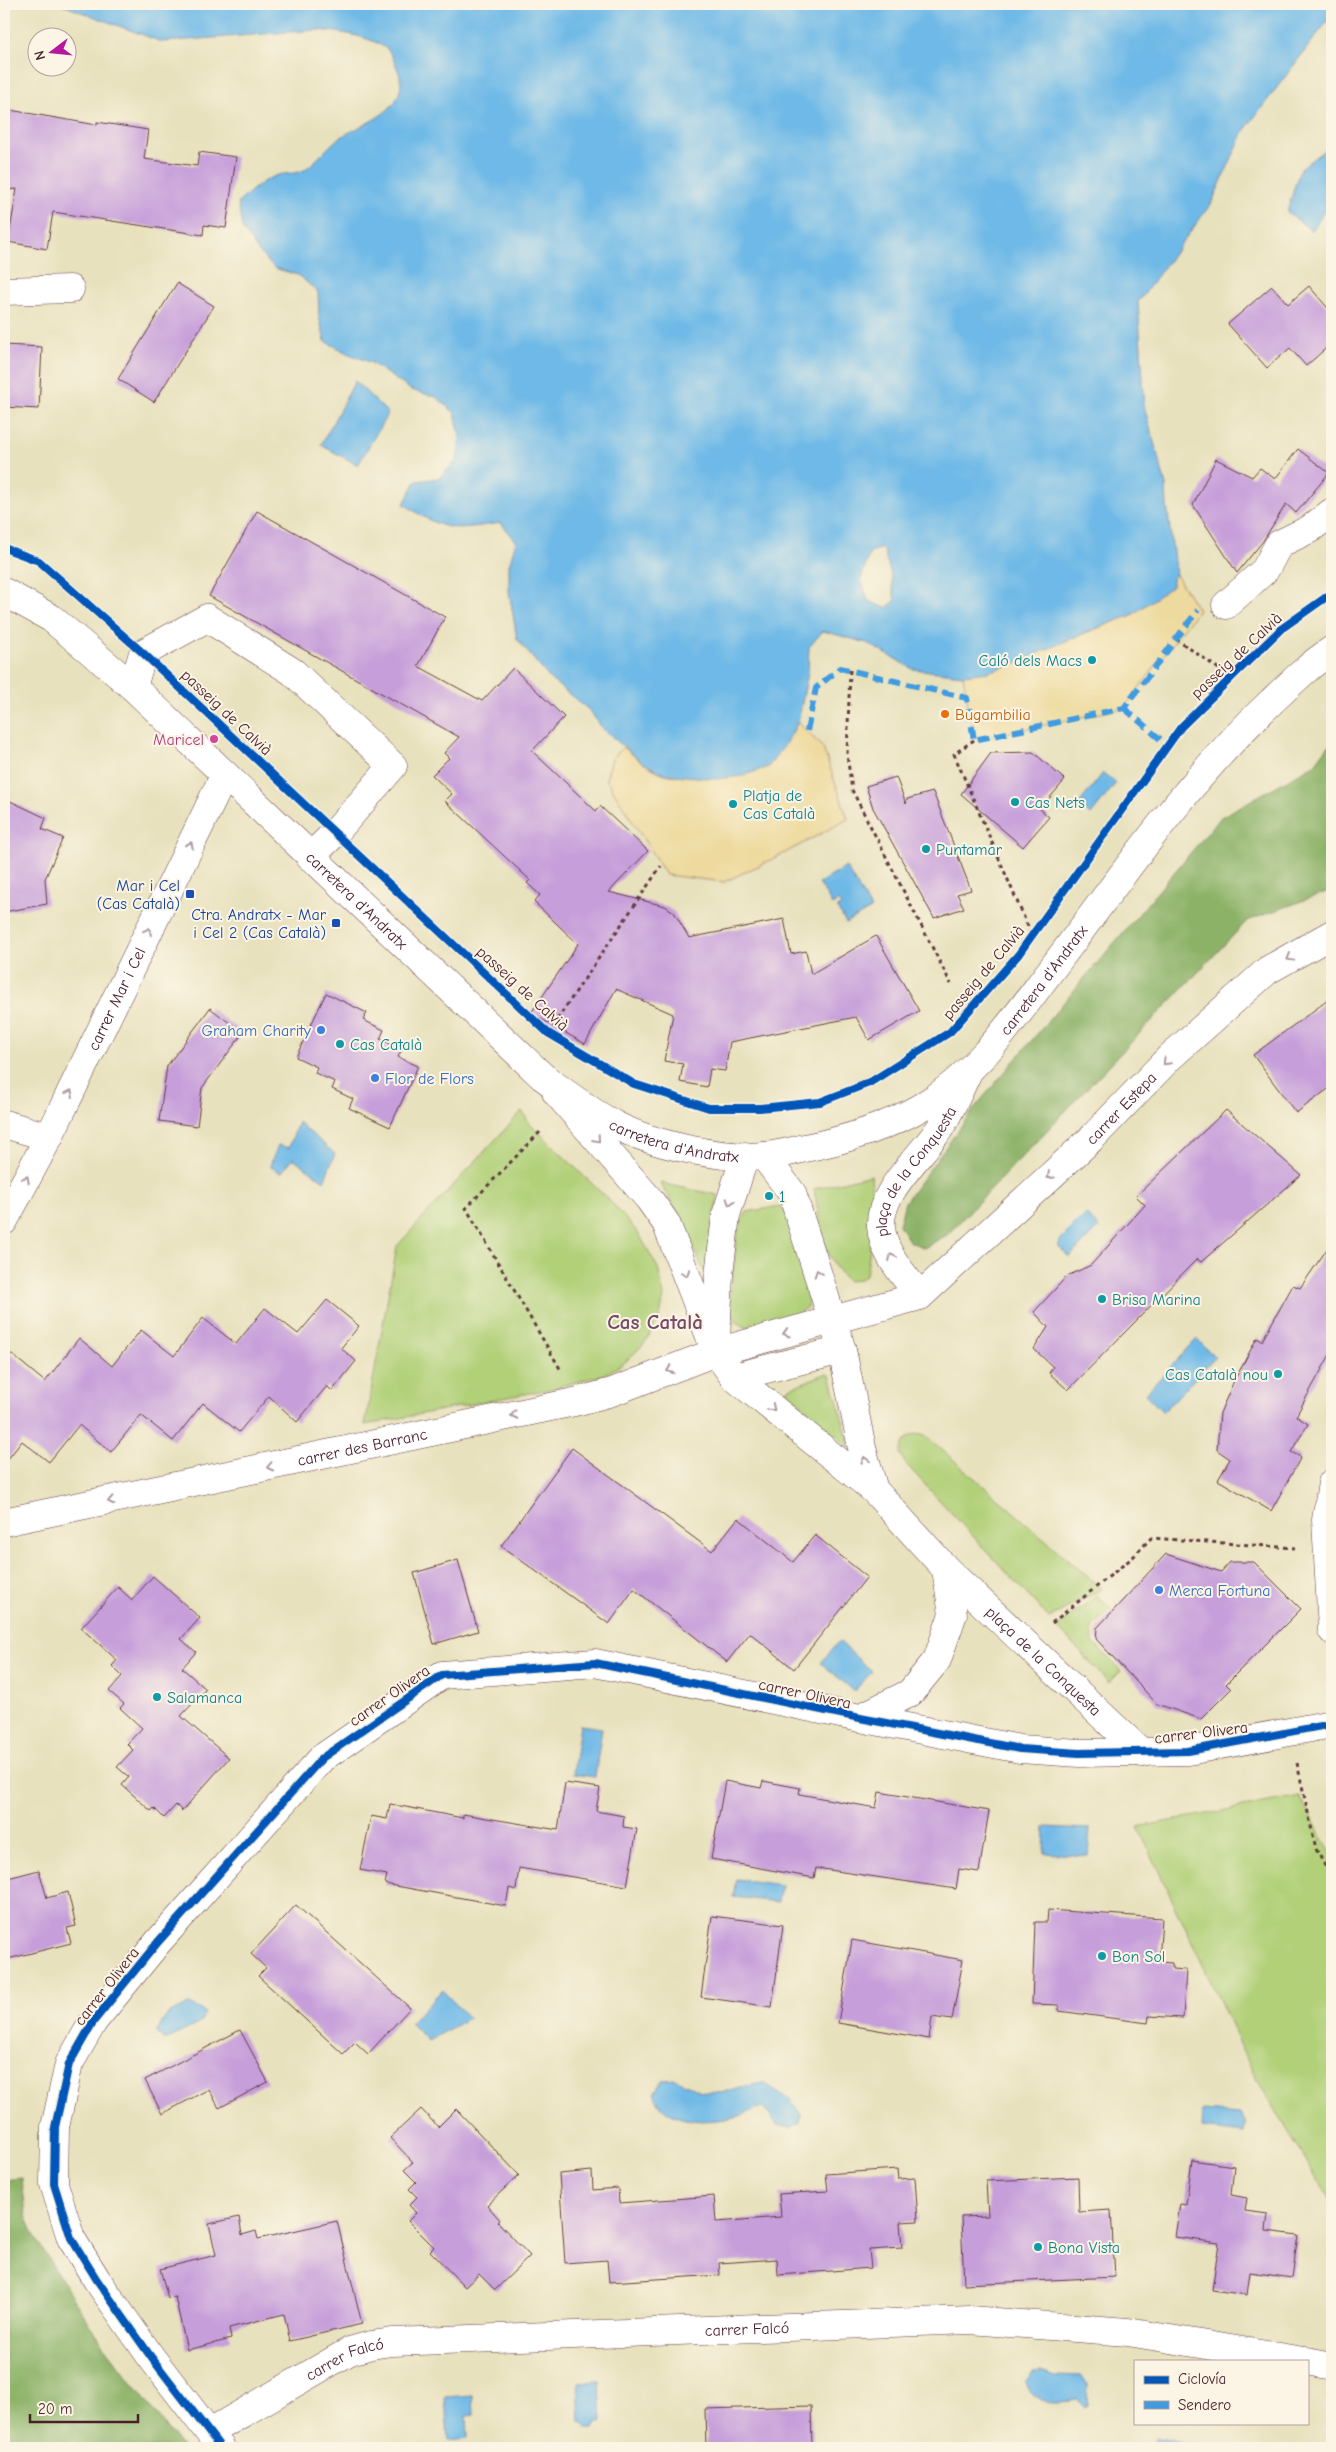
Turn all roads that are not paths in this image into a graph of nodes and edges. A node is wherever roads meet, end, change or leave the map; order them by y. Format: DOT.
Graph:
graph roads {
  1 [pos="70,289"];
  2 [pos="4,291"];
  3 [pos="1332,512"];
  4 [pos="4,592"];
  5 [pos="1226,605"];
  6 [pos="1332,650"];
  7 [pos="133,687"];
  8 [pos="224,776"];
  9 [pos="310,857"];
  10 [pos="1332,934"];
  11 [pos="969,1070"];
  12 [pos="542,1076"];
  13 [pos="4,1124"];
  14 [pos="49,1137"];
  15 [pos="755,1156"];
  16 [pos="4,1220"];
  17 [pos="920,1296"];
  18 [pos="833,1319"];
  19 [pos="842,1350"];
  20 [pos="716,1352"];
  21 [pos="734,1377"];
  22 [pos="1332,1483"];
  23 [pos="874,1490"];
  24 [pos="4,1522"];
  25 [pos="946,1569"];
  26 [pos="1332,1630"];
  27 [pos="860,1718"];
  28 [pos="1332,1724"];
  29 [pos="1142,1753"];
  30 [pos="1297,2360"];
  31 [pos="1308,2362"];
  32 [pos="1332,2366"];
  33 [pos="216,2440"];
  1 -- 2 [label="street"];
  3 -- 5 [label="street"];
  4 -- 7 [label="street, carretera d'Andratx"];
  6 -- 11 [label="street, carretera d'Andratx"];
  7 -- 8 [label="street, carretera d'Andratx"];
  7 -- 9 [label="street"];
  8 -- 9 [label="street, carretera d'Andratx"];
  14 -- 8 [label="street, carrer Mar i Cel, one-way"];
  9 -- 12 [label="street, carretera d'Andratx"];
  10 -- 17 [label="street, carrer Estepa, one-way"];
  11 -- 15 [label="street, carretera d'Andratx"];
  17 -- 11 [label="street, plaça de la Conquesta, one-way"];
  12 -- 15 [label="street, carretera d'Andratx"];
  12 -- 20 [label="street, plaça de la Conquesta, one-way"];
  13 -- 14 [label="street"];
  16 -- 14 [label="street, carrer Mar i Cel, one-way"];
  18 -- 15 [label="street, plaça de la Conquesta, one-way"];
  15 -- 20 [label="street, one-way"];
  17 -- 18 [label="street"];
  18 -- 19 [label="street, plaça de la Conquesta"];
  18 -- 20 [label="street, one-way"];
  19 -- 21 [label="street"];
  23 -- 19 [label="street, plaça de la Conquesta, one-way"];
  20 -- 21 [label="street, plaça de la Conquesta"];
  20 -- 24 [label="street, carrer des Barranc, one-way"];
  21 -- 23 [label="street, plaça de la Conquesta, one-way"];
  22 -- 26 [label="street"];
  23 -- 25 [label="street, plaça de la Conquesta"];
  25 -- 27 [label="street"];
  25 -- 29 [label="street, plaça de la Conquesta"];
  27 -- 29 [label="street, carrer Olivera"];
  27 -- 33 [label="street, carrer Olivera"];
  28 -- 29 [label="street, carrer Olivera"];
  30 -- 33 [label="street, carrer Falcó"];
  31 -- 32 [label="street"];
}
